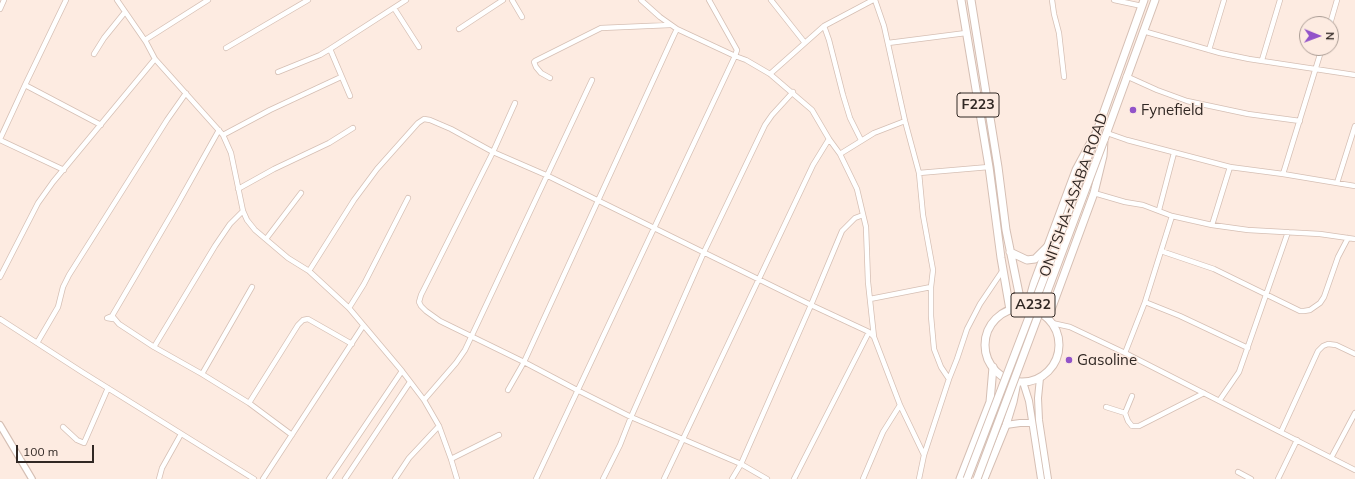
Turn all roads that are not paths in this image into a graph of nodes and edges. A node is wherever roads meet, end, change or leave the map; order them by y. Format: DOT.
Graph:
graph roads {
  1 [pos="4,0"];
  2 [pos="66,0"];
  3 [pos="117,0"];
  4 [pos="208,0"];
  5 [pos="308,0"];
  6 [pos="406,0"];
  7 [pos="503,0"];
  8 [pos="512,0"];
  9 [pos="641,0"];
  10 [pos="709,0"];
  11 [pos="771,0"];
  12 [pos="874,0"];
  13 [pos="960,0"];
  14 [pos="971,0"];
  15 [pos="1052,0"];
  16 [pos="1114,0"];
  17 [pos="1155,0"];
  18 [pos="1224,0"];
  19 [pos="1280,0"];
  20 [pos="1337,0"];
  21 [pos="1143,3"];
  22 [pos="394,8"];
  23 [pos="0,9"];
  24 [pos="125,12"];
  25 [pos="522,16"];
  26 [pos="1332,16"];
  27 [pos="670,25"];
  28 [pos="824,26"];
  29 [pos="459,29"];
  30 [pos="677,30"];
  31 [pos="1143,31"];
  32 [pos="966,32"];
  33 [pos="144,40"];
  34 [pos="804,43"];
  35 [pos="888,43"];
  36 [pos="419,47"];
  37 [pos="226,48"];
  38 [pos="330,49"];
  39 [pos="1209,50"];
  40 [pos="94,54"];
  41 [pos="735,56"];
  42 [pos="1320,56"];
  43 [pos="155,59"];
  44 [pos="1262,60"];
  45 [pos="1121,62"];
  46 [pos="1131,63"];
  47 [pos="1316,68"];
  48 [pos="278,72"];
  49 [pos="770,74"];
  50 [pos="1355,75"];
  51 [pos="1126,76"];
  52 [pos="341,77"];
  53 [pos="1064,77"];
  54 [pos="550,78"];
  55 [pos="592,80"];
  56 [pos="25,85"];
  57 [pos="793,92"];
  58 [pos="186,93"];
  59 [pos="350,96"];
  60 [pos="515,103"];
  61 [pos="905,121"];
  62 [pos="1300,121"];
  63 [pos="101,125"];
  64 [pos="1355,126"];
  65 [pos="353,128"];
  66 [pos="219,130"];
  67 [pos="1097,131"];
  68 [pos="223,135"];
  69 [pos="1105,136"];
  70 [pos="829,139"];
  71 [pos="0,140"];
  72 [pos="861,140"];
  73 [pos="494,152"];
  74 [pos="1174,153"];
  75 [pos="840,154"];
  76 [pos="1230,167"];
  77 [pos="989,168"];
  78 [pos="64,170"];
  79 [pos="919,173"];
  80 [pos="1283,174"];
  81 [pos="546,175"];
  82 [pos="1337,183"];
  83 [pos="1355,186"];
  84 [pos="238,189"];
  85 [pos="301,193"];
  86 [pos="1094,193"];
  87 [pos="408,198"];
  88 [pos="598,201"];
  89 [pos="1004,208"];
  90 [pos="996,209"];
  91 [pos="1159,210"];
  92 [pos="243,211"];
  93 [pos="863,215"];
  94 [pos="1172,216"];
  95 [pos="1212,225"];
  96 [pos="654,228"];
  97 [pos="1288,232"];
  98 [pos="1348,238"];
  99 [pos="266,239"];
  100 [pos="1355,239"];
  101 [pos="1048,245"];
  102 [pos="1161,251"];
  103 [pos="704,252"];
  104 [pos="1010,252"];
  105 [pos="1004,269"];
  106 [pos="309,271"];
  107 [pos="0,277"];
  108 [pos="759,279"];
  109 [pos="252,287"];
  110 [pos="931,287"];
  111 [pos="1265,295"];
  112 [pos="870,299"];
  113 [pos="1145,302"];
  114 [pos="811,305"];
  115 [pos="349,308"];
  116 [pos="1024,308"];
  117 [pos="1010,310"];
  118 [pos="0,319"];
  119 [pos="1050,321"];
  120 [pos="363,326"];
  121 [pos="869,332"];
  122 [pos="471,336"];
  123 [pos="874,337"];
  124 [pos="37,343"];
  125 [pos="352,344"];
  126 [pos="154,347"];
  127 [pos="1248,348"];
  128 [pos="1125,353"];
  129 [pos="1355,354"];
  130 [pos="524,362"];
  131 [pos="993,367"];
  132 [pos="402,372"];
  133 [pos="202,374"];
  134 [pos="1040,378"];
  135 [pos="949,379"];
  136 [pos="410,382"];
  137 [pos="1020,382"];
  138 [pos="108,388"];
  139 [pos="508,390"];
  140 [pos="577,390"];
  141 [pos="1204,393"];
  142 [pos="1132,396"];
  143 [pos="424,400"];
  144 [pos="1220,401"];
  145 [pos="249,403"];
  146 [pos="900,405"];
  147 [pos="1106,407"];
  148 [pos="1125,413"];
  149 [pos="1355,413"];
  150 [pos="631,417"];
  151 [pos="1032,423"];
  152 [pos="0,425"];
  153 [pos="1006,425"];
  154 [pos="439,426"];
  155 [pos="63,427"];
  156 [pos="1281,432"];
  157 [pos="181,434"];
  158 [pos="292,435"];
  159 [pos="499,435"];
  160 [pos="683,438"];
  161 [pos="1297,440"];
  162 [pos="924,455"];
  163 [pos="1332,458"];
  164 [pos="451,459"];
  165 [pos="741,464"];
  166 [pos="1355,470"];
  167 [pos="1238,472"];
  168 [pos="32,479"];
  169 [pos="159,479"];
  170 [pos="254,479"];
  171 [pos="263,479"];
  172 [pos="329,479"];
  173 [pos="345,479"];
  174 [pos="395,479"];
  175 [pos="457,479"];
  176 [pos="536,479"];
  177 [pos="603,479"];
  178 [pos="664,479"];
  179 [pos="732,479"];
  180 [pos="767,479"];
  181 [pos="794,479"];
  182 [pos="863,479"];
  183 [pos="919,479"];
  184 [pos="960,479"];
  185 [pos="967,479"];
  186 [pos="977,479"];
  187 [pos="984,479"];
  188 [pos="1041,479"];
  189 [pos="1048,479"];
  190 [pos="1252,479"];
  191 [pos="1278,479"];
  1 -- 23 [label="street"];
  2 -- 56 [label="street"];
  3 -- 24 [label="street"];
  4 -- 33 [label="street"];
  5 -- 37 [label="street"];
  6 -- 22 [label="street"];
  7 -- 29 [label="street"];
  8 -- 25 [label="street"];
  9 -- 27 [label="street"];
  10 -- 41 [label="street"];
  11 -- 34 [label="street"];
  12 -- 28 [label="street"];
  12 -- 35 [label="street"];
  13 -- 32 [label="main road, F223"];
  14 -- 89 [label="main road, F223"];
  15 -- 53 [label="street"];
  16 -- 21 [label="street"];
  17 -- 31 [label="main road, A232"];
  18 -- 39 [label="street"];
  19 -- 44 [label="street"];
  20 -- 26 [label="street"];
  21 -- 45 [label="main road, ONITSHA-ASABA ROAD / A232"];
  22 -- 36 [label="street"];
  22 -- 38 [label="street"];
  24 -- 33 [label="street"];
  24 -- 40 [label="street"];
  27 -- 30 [label="street"];
  27 -- 54 [label="street"];
  28 -- 34 [label="street"];
  28 -- 72 [label="street"];
  30 -- 41 [label="street"];
  30 -- 88 [label="street"];
  31 -- 39 [label="street"];
  31 -- 46 [label="main road, A232"];
  32 -- 35 [label="street"];
  32 -- 77 [label="main road, F223"];
  33 -- 43 [label="street"];
  34 -- 49 [label="street"];
  35 -- 61 [label="street"];
  38 -- 48 [label="street"];
  38 -- 52 [label="street"];
  39 -- 44 [label="street"];
  41 -- 49 [label="street"];
  41 -- 96 [label="street"];
  42 -- 47 [label="street"];
  43 -- 58 [label="street"];
  43 -- 63 [label="street"];
  44 -- 47 [label="street"];
  45 -- 46 [label="main road"];
  45 -- 67 [label="main road, ONITSHA-ASABA ROAD / A232"];
  46 -- 51 [label="main road, A232"];
  47 -- 50 [label="street"];
  47 -- 62 [label="street"];
  49 -- 57 [label="street"];
  51 -- 62 [label="street"];
  51 -- 69 [label="main road, A232"];
  52 -- 59 [label="street"];
  52 -- 68 [label="street"];
  55 -- 81 [label="street"];
  56 -- 63 [label="street"];
  56 -- 71 [label="street"];
  57 -- 70 [label="street"];
  57 -- 103 [label="street"];
  58 -- 66 [label="street"];
  58 -- 124 [label="street"];
  60 -- 73 [label="street"];
  61 -- 72 [label="street"];
  61 -- 79 [label="street"];
  62 -- 80 [label="street"];
  63 -- 78 [label="street"];
  64 -- 82 [label="street"];
  65 -- 84 [label="street"];
  66 -- 68 [label="street"];
  66 -- 126 [label="street"];
  67 -- 101 [label="main road"];
  67 -- 185 [label="main road, ONITSHA-ASABA ROAD / A232, bridge"];
  68 -- 84 [label="street"];
  69 -- 74 [label="street"];
  69 -- 86 [label="main road"];
  69 -- 186 [label="main road, A232, bridge"];
  70 -- 75 [label="street"];
  70 -- 108 [label="street"];
  71 -- 78 [label="street"];
  72 -- 75 [label="street"];
  73 -- 81 [label="street"];
  73 -- 106 [label="street"];
  73 -- 122 [label="street"];
  74 -- 76 [label="street"];
  74 -- 91 [label="street"];
  75 -- 93 [label="street"];
  76 -- 80 [label="street"];
  76 -- 95 [label="street"];
  77 -- 79 [label="street"];
  77 -- 90 [label="main road, F223"];
  78 -- 107 [label="street"];
  79 -- 110 [label="street"];
  80 -- 82 [label="street"];
  81 -- 88 [label="street"];
  81 -- 122 [label="street"];
  82 -- 83 [label="street"];
  84 -- 92 [label="street"];
  85 -- 99 [label="street"];
  86 -- 91 [label="street"];
  86 -- 119 [label="main road"];
  87 -- 115 [label="street"];
  88 -- 96 [label="street"];
  88 -- 130 [label="street"];
  89 -- 90 [label="main road"];
  89 -- 104 [label="main road, F223"];
  90 -- 105 [label="main road, F223"];
  91 -- 94 [label="street"];
  92 -- 99 [label="street"];
  92 -- 126 [label="street"];
  93 -- 112 [label="street"];
  93 -- 114 [label="street"];
  94 -- 95 [label="street"];
  94 -- 102 [label="street"];
  95 -- 97 [label="street"];
  96 -- 103 [label="street"];
  96 -- 140 [label="street"];
  97 -- 98 [label="street"];
  97 -- 111 [label="street"];
  98 -- 100 [label="street"];
  98 -- 111 [label="street"];
  99 -- 106 [label="street"];
  101 -- 104 [label="main road"];
  101 -- 116 [label="main road"];
  102 -- 111 [label="street"];
  102 -- 113 [label="street"];
  103 -- 108 [label="street"];
  103 -- 150 [label="street"];
  104 -- 116 [label="main road, F223"];
  105 -- 117 [label="main road, F223"];
  105 -- 135 [label="street"];
  106 -- 115 [label="street"];
  108 -- 114 [label="street"];
  108 -- 160 [label="street"];
  109 -- 133 [label="street"];
  110 -- 112 [label="street"];
  110 -- 135 [label="street"];
  111 -- 127 [label="street"];
  112 -- 123 [label="street"];
  113 -- 127 [label="street"];
  113 -- 128 [label="street"];
  114 -- 121 [label="street"];
  114 -- 165 [label="street"];
  115 -- 120 [label="street"];
  116 -- 117 [label="main road"];
  116 -- 119 [label="main road"];
  117 -- 131 [label="main road"];
  118 -- 124 [label="street"];
  119 -- 128 [label="street"];
  119 -- 134 [label="main road"];
  120 -- 125 [label="street"];
  120 -- 132 [label="street"];
  121 -- 123 [label="street"];
  121 -- 181 [label="street"];
  122 -- 130 [label="street"];
  122 -- 143 [label="street"];
  123 -- 146 [label="street"];
  124 -- 138 [label="street"];
  125 -- 145 [label="street"];
  125 -- 158 [label="street"];
  126 -- 133 [label="street"];
  127 -- 144 [label="street"];
  128 -- 141 [label="street"];
  129 -- 156 [label="street"];
  130 -- 139 [label="street"];
  130 -- 140 [label="street"];
  131 -- 137 [label="main road"];
  131 -- 184 [label="main road"];
  132 -- 136 [label="street"];
  132 -- 172 [label="street"];
  133 -- 145 [label="street"];
  134 -- 137 [label="main road"];
  134 -- 189 [label="main road"];
  135 -- 162 [label="street"];
  136 -- 143 [label="street"];
  136 -- 173 [label="street"];
  137 -- 151 [label="main road"];
  137 -- 153 [label="main road"];
  138 -- 155 [label="street"];
  138 -- 157 [label="street"];
  140 -- 150 [label="street"];
  140 -- 176 [label="street"];
  141 -- 144 [label="street"];
  141 -- 148 [label="street"];
  142 -- 148 [label="street"];
  143 -- 154 [label="street"];
  144 -- 156 [label="street"];
  145 -- 158 [label="street"];
  146 -- 162 [label="street"];
  146 -- 182 [label="street"];
  147 -- 148 [label="street"];
  149 -- 163 [label="street"];
  150 -- 160 [label="street"];
  150 -- 177 [label="street"];
  151 -- 153 [label="main road"];
  151 -- 188 [label="main road"];
  152 -- 168 [label="street"];
  153 -- 187 [label="main road"];
  154 -- 164 [label="street"];
  154 -- 174 [label="street"];
  156 -- 161 [label="street"];
  157 -- 169 [label="street"];
  157 -- 170 [label="street"];
  158 -- 171 [label="street"];
  159 -- 164 [label="street"];
  160 -- 165 [label="street"];
  160 -- 178 [label="street"];
  161 -- 163 [label="street"];
  161 -- 191 [label="street"];
  162 -- 183 [label="street"];
  163 -- 166 [label="street"];
  164 -- 175 [label="street"];
  165 -- 179 [label="street"];
  165 -- 180 [label="street"];
  167 -- 190 [label="street"];
}
